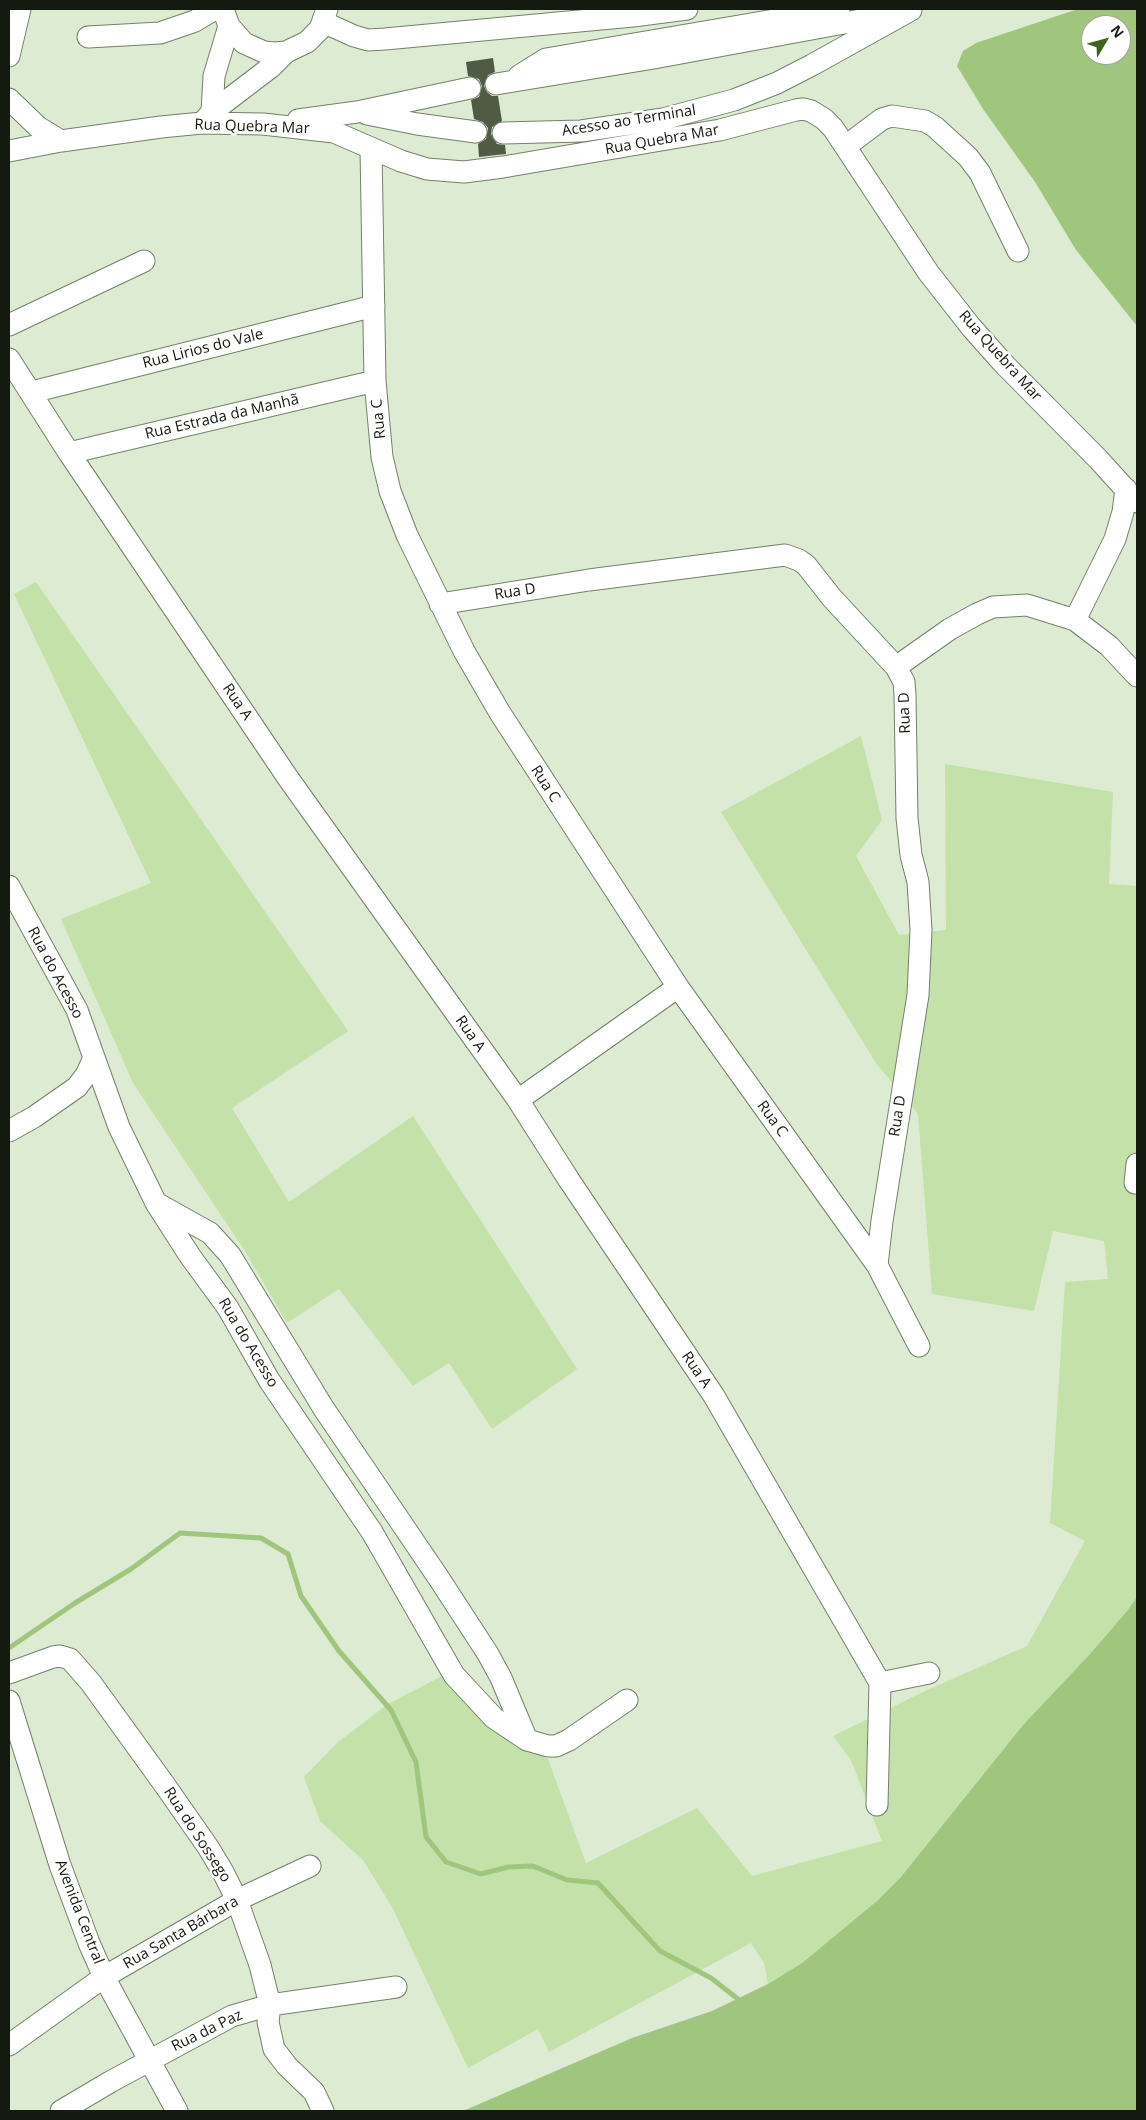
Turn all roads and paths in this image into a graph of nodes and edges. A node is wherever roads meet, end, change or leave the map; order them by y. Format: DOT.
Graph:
graph roads {
  1 [pos="20,9"];
  2 [pos="214,9"];
  3 [pos="687,9"];
  4 [pos="914,10"];
  5 [pos="635,13"];
  6 [pos="844,15"];
  7 [pos="325,16"];
  8 [pos="226,17"];
  9 [pos="88,37"];
  10 [pos="286,52"];
  11 [pos="9,56"];
  12 [pos="503,83"];
  13 [pos="470,88"];
  14 [pos="9,99"];
  15 [pos="357,112"];
  16 [pos="207,118"];
  17 [pos="263,124"];
  18 [pos="476,132"];
  19 [pos="503,133"];
  20 [pos="61,141"];
  21 [pos="846,146"];
  22 [pos="371,149"];
  23 [pos="9,151"];
  24 [pos="1018,251"];
  25 [pos="144,261"];
  26 [pos="374,306"];
  27 [pos="9,325"];
  28 [pos="9,359"];
  29 [pos="375,381"];
  30 [pos="32,392"];
  31 [pos="69,453"];
  32 [pos="1132,496"];
  33 [pos="440,604"];
  34 [pos="1075,620"];
  35 [pos="896,668"];
  36 [pos="1137,676"];
  37 [pos="9,886"];
  38 [pos="678,987"];
  39 [pos="94,1058"];
  40 [pos="518,1100"];
  41 [pos="9,1131"];
  42 [pos="156,1202"];
  43 [pos="877,1265"];
  44 [pos="920,1346"];
  45 [pos="336,1427"];
  46 [pos="311,1444"];
  47 [pos="9,1673"];
  48 [pos="929,1673"];
  49 [pos="880,1682"];
  50 [pos="626,1700"];
  51 [pos="9,1701"];
  52 [pos="527,1740"];
  53 [pos="877,1805"];
  54 [pos="310,1866"];
  55 [pos="237,1900"];
  56 [pos="104,1977"];
  57 [pos="396,1987"];
  58 [pos="270,2004"];
  59 [pos="9,2045"];
  60 [pos="150,2060"];
  61 [pos="61,2111"];
  62 [pos="177,2111"];
  63 [pos="323,2111"];
  1 -- 11 [label="street"];
  2 -- 9 [label="street"];
  3 -- 5 [label="street"];
  4 -- 6 [label="street, Acesso ao Terminal"];
  4 -- 19 [label="street, Acesso ao Terminal"];
  5 -- 7 [label="street"];
  6 -- 12 [label="street, Acesso ao Terminal"];
  7 -- 10 [label="street"];
  8 -- 10 [label="street"];
  8 -- 16 [label="street"];
  10 -- 16 [label="street"];
  13 -- 15 [label="street"];
  14 -- 20 [label="street"];
  15 -- 17 [label="street"];
  15 -- 18 [label="street"];
  16 -- 17 [label="street, Rua Quebra Mar"];
  16 -- 20 [label="street, Rua Quebra Mar"];
  17 -- 22 [label="street, Rua Quebra Mar"];
  20 -- 23 [label="street, Rua Quebra Mar"];
  21 -- 22 [label="street, Rua Quebra Mar"];
  21 -- 24 [label="street"];
  21 -- 32 [label="street, Rua Quebra Mar"];
  22 -- 26 [label="street, Rua C"];
  25 -- 27 [label="street"];
  26 -- 29 [label="street, Rua C"];
  26 -- 30 [label="street, Rua Lirios do Vale"];
  28 -- 30 [label="street, Rua A"];
  29 -- 31 [label="street, Rua Estrada da Manhã"];
  29 -- 33 [label="street, Rua C"];
  30 -- 31 [label="street, Rua A"];
  31 -- 40 [label="street, Rua A"];
  32 -- 34 [label="street"];
  33 -- 35 [label="street, Rua D"];
  33 -- 38 [label="street, Rua C"];
  34 -- 35 [label="street"];
  34 -- 36 [label="street"];
  35 -- 43 [label="street, Rua D"];
  37 -- 39 [label="street, Rua do Acesso"];
  38 -- 40 [label="street"];
  38 -- 43 [label="street, Rua C"];
  39 -- 41 [label="street"];
  39 -- 42 [label="street, Rua do Acesso"];
  40 -- 49 [label="street, Rua A"];
  42 -- 45 [label="street"];
  42 -- 46 [label="street, Rua do Acesso"];
  43 -- 44 [label="street, Rua C"];
  45 -- 46 [label="street"];
  45 -- 52 [label="street"];
  46 -- 52 [label="street, Rua do Acesso"];
  47 -- 55 [label="street, Rua do Sossego"];
  48 -- 49 [label="street"];
  49 -- 53 [label="street"];
  50 -- 52 [label="street, Rua do Acesso"];
  51 -- 56 [label="street, Avenida Central"];
  54 -- 55 [label="street, Rua Santa Bárbara"];
  55 -- 56 [label="street, Rua Santa Bárbara"];
  55 -- 58 [label="street, Rua do Sossego"];
  56 -- 59 [label="street, Rua Santa Bárbara"];
  56 -- 60 [label="street, Avenida Central"];
  57 -- 58 [label="street, Rua da Paz"];
  58 -- 60 [label="street, Rua da Paz"];
  58 -- 63 [label="street, Rua do Sossego"];
  60 -- 61 [label="street, Rua da Paz"];
  60 -- 62 [label="street, Avenida Central"];
}
